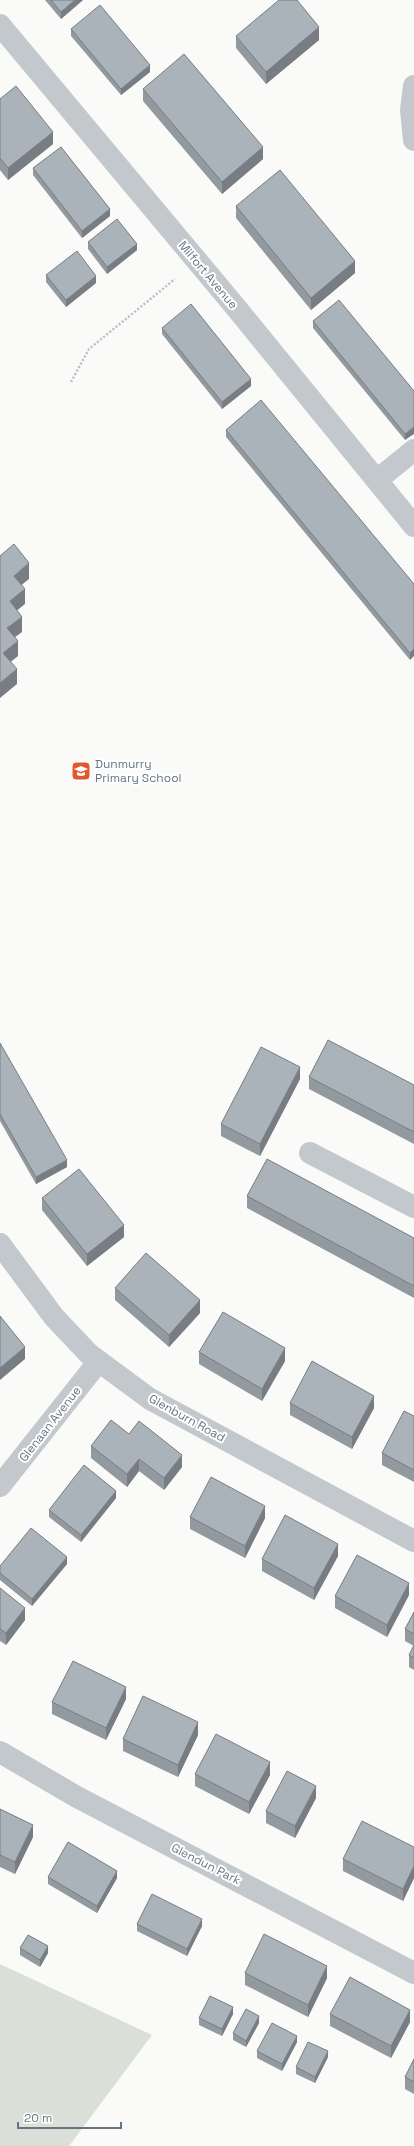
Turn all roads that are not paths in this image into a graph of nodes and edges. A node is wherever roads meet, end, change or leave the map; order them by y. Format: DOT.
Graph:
graph roads {
  1 [pos="0,25"];
  2 [pos="414,86"];
  3 [pos="414,140"];
  4 [pos="414,450"];
  5 [pos="377,480"];
  6 [pos="414,526"];
  7 [pos="310,1153"];
  8 [pos="414,1207"];
  9 [pos="0,1244"];
  10 [pos="99,1361"];
  11 [pos="0,1486"];
  12 [pos="414,1541"];
  13 [pos="0,1752"];
  14 [pos="414,1973"];
  1 -- 5 [label="street, Milfort Avenue"];
  2 -- 3 [label="street"];
  4 -- 5 [label="street"];
  5 -- 6 [label="street, Milfort Avenue"];
  7 -- 8 [label="street"];
  9 -- 10 [label="street, Glenburn Road"];
  10 -- 11 [label="street, Glenaan Avenue"];
  10 -- 12 [label="street, Glenburn Road"];
  13 -- 14 [label="street, Glendun Park"];
}
